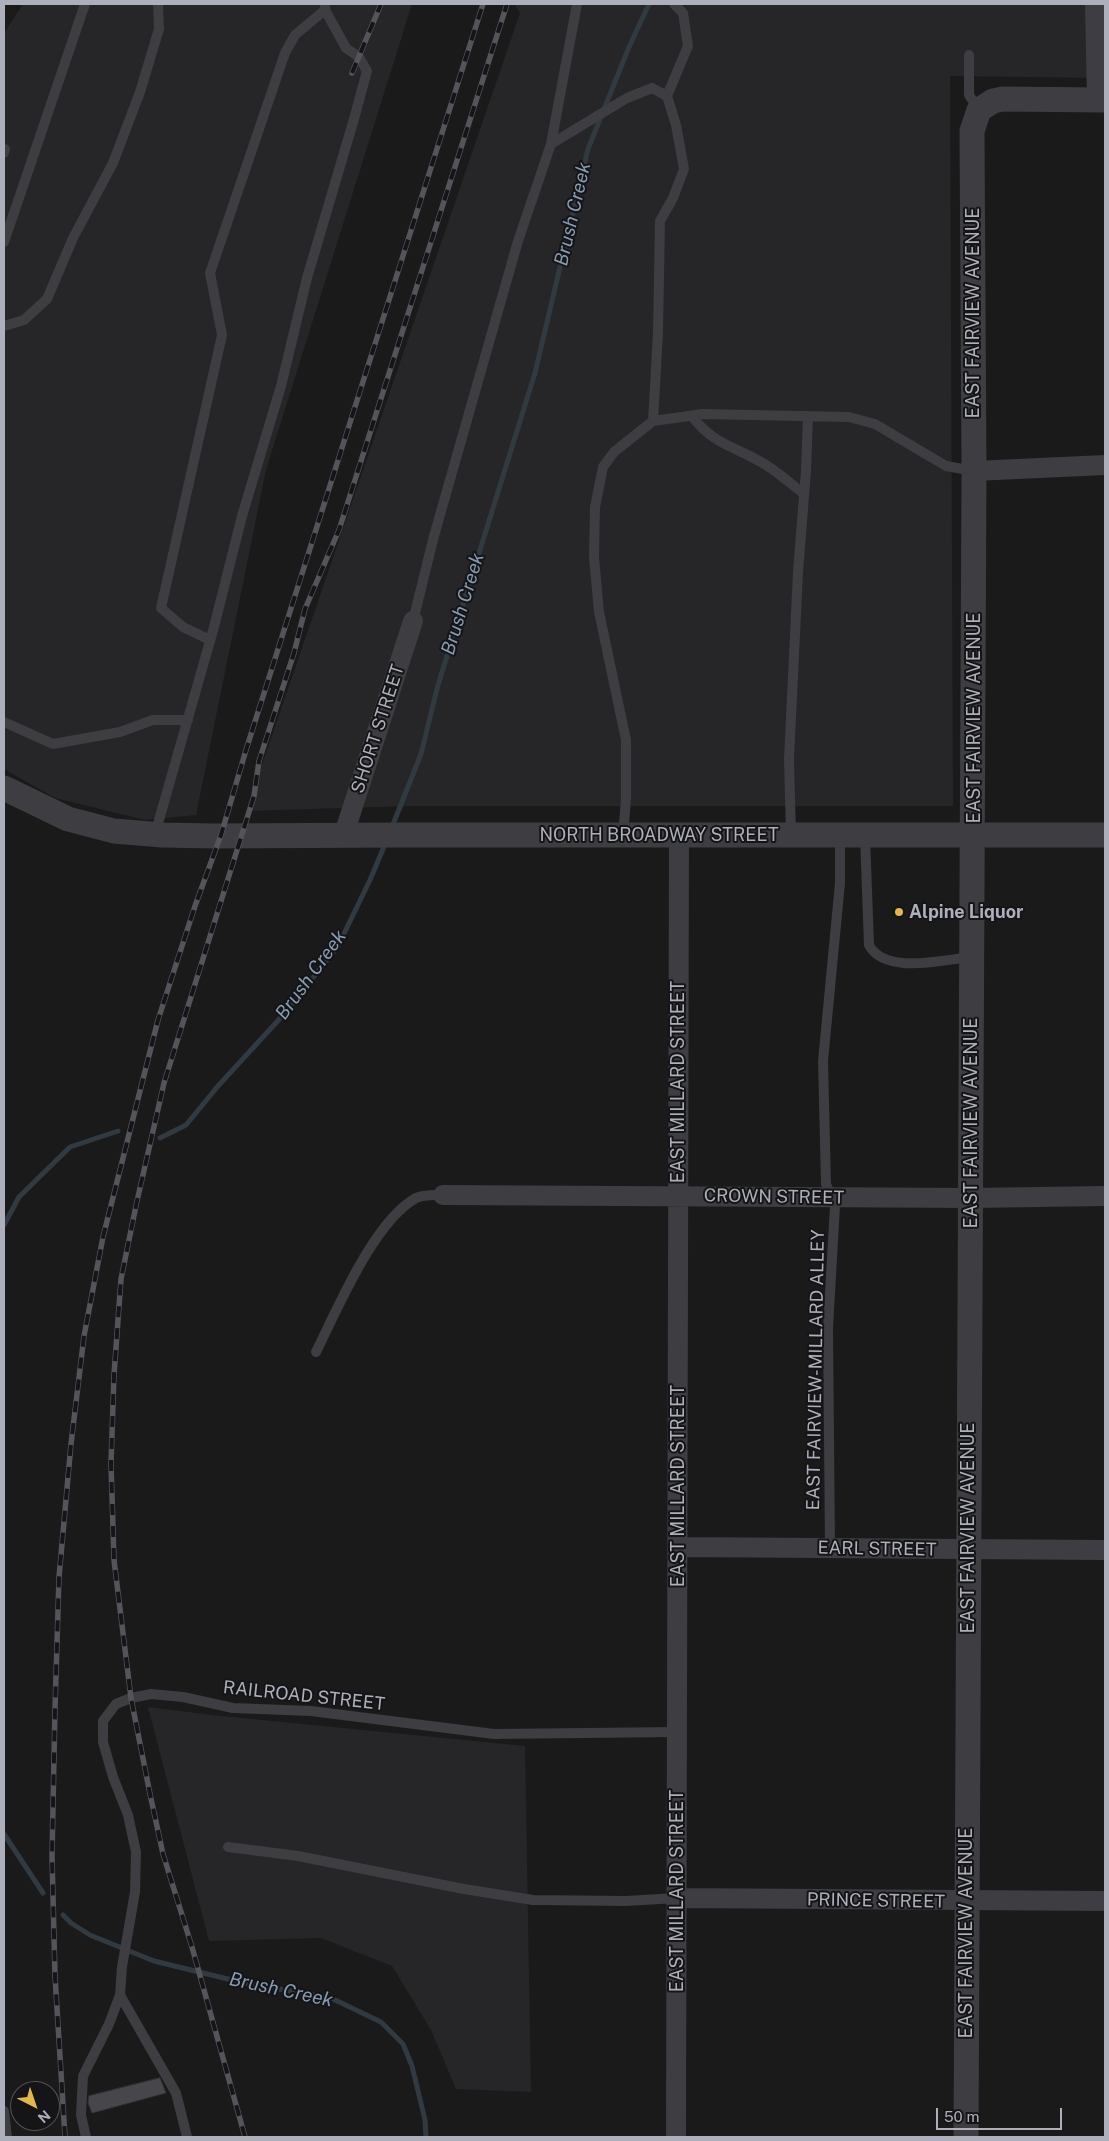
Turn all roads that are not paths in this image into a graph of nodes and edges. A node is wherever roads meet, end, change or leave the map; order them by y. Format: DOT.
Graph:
graph roads {
  1 [pos="85,4"];
  2 [pos="158,4"];
  3 [pos="577,4"];
  4 [pos="1095,4"];
  5 [pos="325,7"];
  6 [pos="677,7"];
  7 [pos="969,54"];
  8 [pos="667,96"];
  9 [pos="1101,100"];
  10 [pos="979,110"];
  11 [pos="551,144"];
  12 [pos="4,242"];
  13 [pos="4,326"];
  14 [pos="692,416"];
  15 [pos="808,416"];
  16 [pos="653,421"];
  17 [pos="1105,465"];
  18 [pos="974,471"];
  19 [pos="803,493"];
  20 [pos="413,622"];
  21 [pos="210,640"];
  22 [pos="188,720"];
  23 [pos="4,722"];
  24 [pos="4,788"];
  25 [pos="155,834"];
  26 [pos="973,835"];
  27 [pos="1105,835"];
  28 [pos="352,836"];
  29 [pos="622,836"];
  30 [pos="679,836"];
  31 [pos="790,836"];
  32 [pos="840,836"];
  33 [pos="865,836"];
  34 [pos="972,957"];
  35 [pos="443,1195"];
  36 [pos="678,1196"];
  37 [pos="1105,1196"];
  38 [pos="832,1197"];
  39 [pos="971,1198"];
  40 [pos="316,1352"];
  41 [pos="1103,1545"];
  42 [pos="679,1547"];
  43 [pos="830,1548"];
  44 [pos="968,1550"];
  45 [pos="677,1732"];
  46 [pos="228,1846"];
  47 [pos="677,1898"];
  48 [pos="1105,1901"];
  49 [pos="966,1902"];
  50 [pos="120,1995"];
  51 [pos="4,2111"];
  52 [pos="7,2137"];
  53 [pos="86,2137"];
  54 [pos="187,2137"];
  55 [pos="676,2137"];
  56 [pos="966,2137"];
  1 -- 12 [label="lane"];
  2 -- 13 [label="lane"];
  3 -- 11 [label="lane"];
  4 -- 9 [label="street"];
  5 -- 21 [label="lane"];
  5 -- 21 [label="lane"];
  6 -- 8 [label="lane"];
  7 -- 10 [label="lane"];
  8 -- 11 [label="lane"];
  8 -- 16 [label="lane"];
  9 -- 10 [label="street"];
  10 -- 18 [label="street, EAST FAIRVIEW AVENUE"];
  11 -- 20 [label="lane"];
  14 -- 15 [label="lane"];
  14 -- 16 [label="lane"];
  14 -- 19 [label="lane"];
  15 -- 18 [label="lane"];
  15 -- 19 [label="lane"];
  16 -- 29 [label="lane"];
  17 -- 18 [label="street"];
  18 -- 26 [label="street, EAST FAIRVIEW AVENUE"];
  19 -- 31 [label="lane"];
  20 -- 28 [label="street, SHORT STREET"];
  21 -- 22 [label="lane"];
  22 -- 23 [label="lane"];
  22 -- 25 [label="lane"];
  24 -- 25 [label="street, NORTH BROADWAY STREET"];
  25 -- 28 [label="street, NORTH BROADWAY STREET"];
  26 -- 27 [label="street, NORTH BROADWAY STREET"];
  26 -- 33 [label="street, NORTH BROADWAY STREET"];
  26 -- 34 [label="street, EAST FAIRVIEW AVENUE"];
  28 -- 29 [label="street, NORTH BROADWAY STREET"];
  29 -- 30 [label="street, NORTH BROADWAY STREET"];
  30 -- 31 [label="street, NORTH BROADWAY STREET"];
  30 -- 36 [label="street, EAST MILLARD STREET"];
  31 -- 32 [label="street, NORTH BROADWAY STREET"];
  32 -- 33 [label="street, NORTH BROADWAY STREET"];
  32 -- 38 [label="lane, EAST FAIRVIEW-MILLARD ALLEY"];
  33 -- 34 [label="lane"];
  34 -- 39 [label="street, EAST FAIRVIEW AVENUE"];
  35 -- 36 [label="street, CROWN STREET"];
  35 -- 40 [label="lane"];
  36 -- 38 [label="street, CROWN STREET"];
  36 -- 42 [label="street, EAST MILLARD STREET"];
  37 -- 39 [label="street, CROWN STREET"];
  38 -- 39 [label="street, CROWN STREET"];
  38 -- 43 [label="lane, EAST FAIRVIEW-MILLARD ALLEY"];
  39 -- 44 [label="street, EAST FAIRVIEW AVENUE"];
  41 -- 44 [label="street, EARL STREET"];
  42 -- 43 [label="street, EARL STREET"];
  42 -- 45 [label="street, EAST MILLARD STREET"];
  43 -- 44 [label="street, EARL STREET"];
  44 -- 49 [label="street, EAST FAIRVIEW AVENUE"];
  45 -- 47 [label="street, EAST MILLARD STREET"];
  45 -- 50 [label="lane, RAILROAD STREET"];
  46 -- 47 [label="lane"];
  47 -- 49 [label="street, PRINCE STREET"];
  47 -- 55 [label="street, EAST MILLARD STREET"];
  48 -- 49 [label="street, PRINCE STREET"];
  49 -- 56 [label="street, EAST FAIRVIEW AVENUE"];
  50 -- 53 [label="lane, RAILROAD STREET"];
  50 -- 54 [label="lane"];
  51 -- 52 [label="lane"];
}
